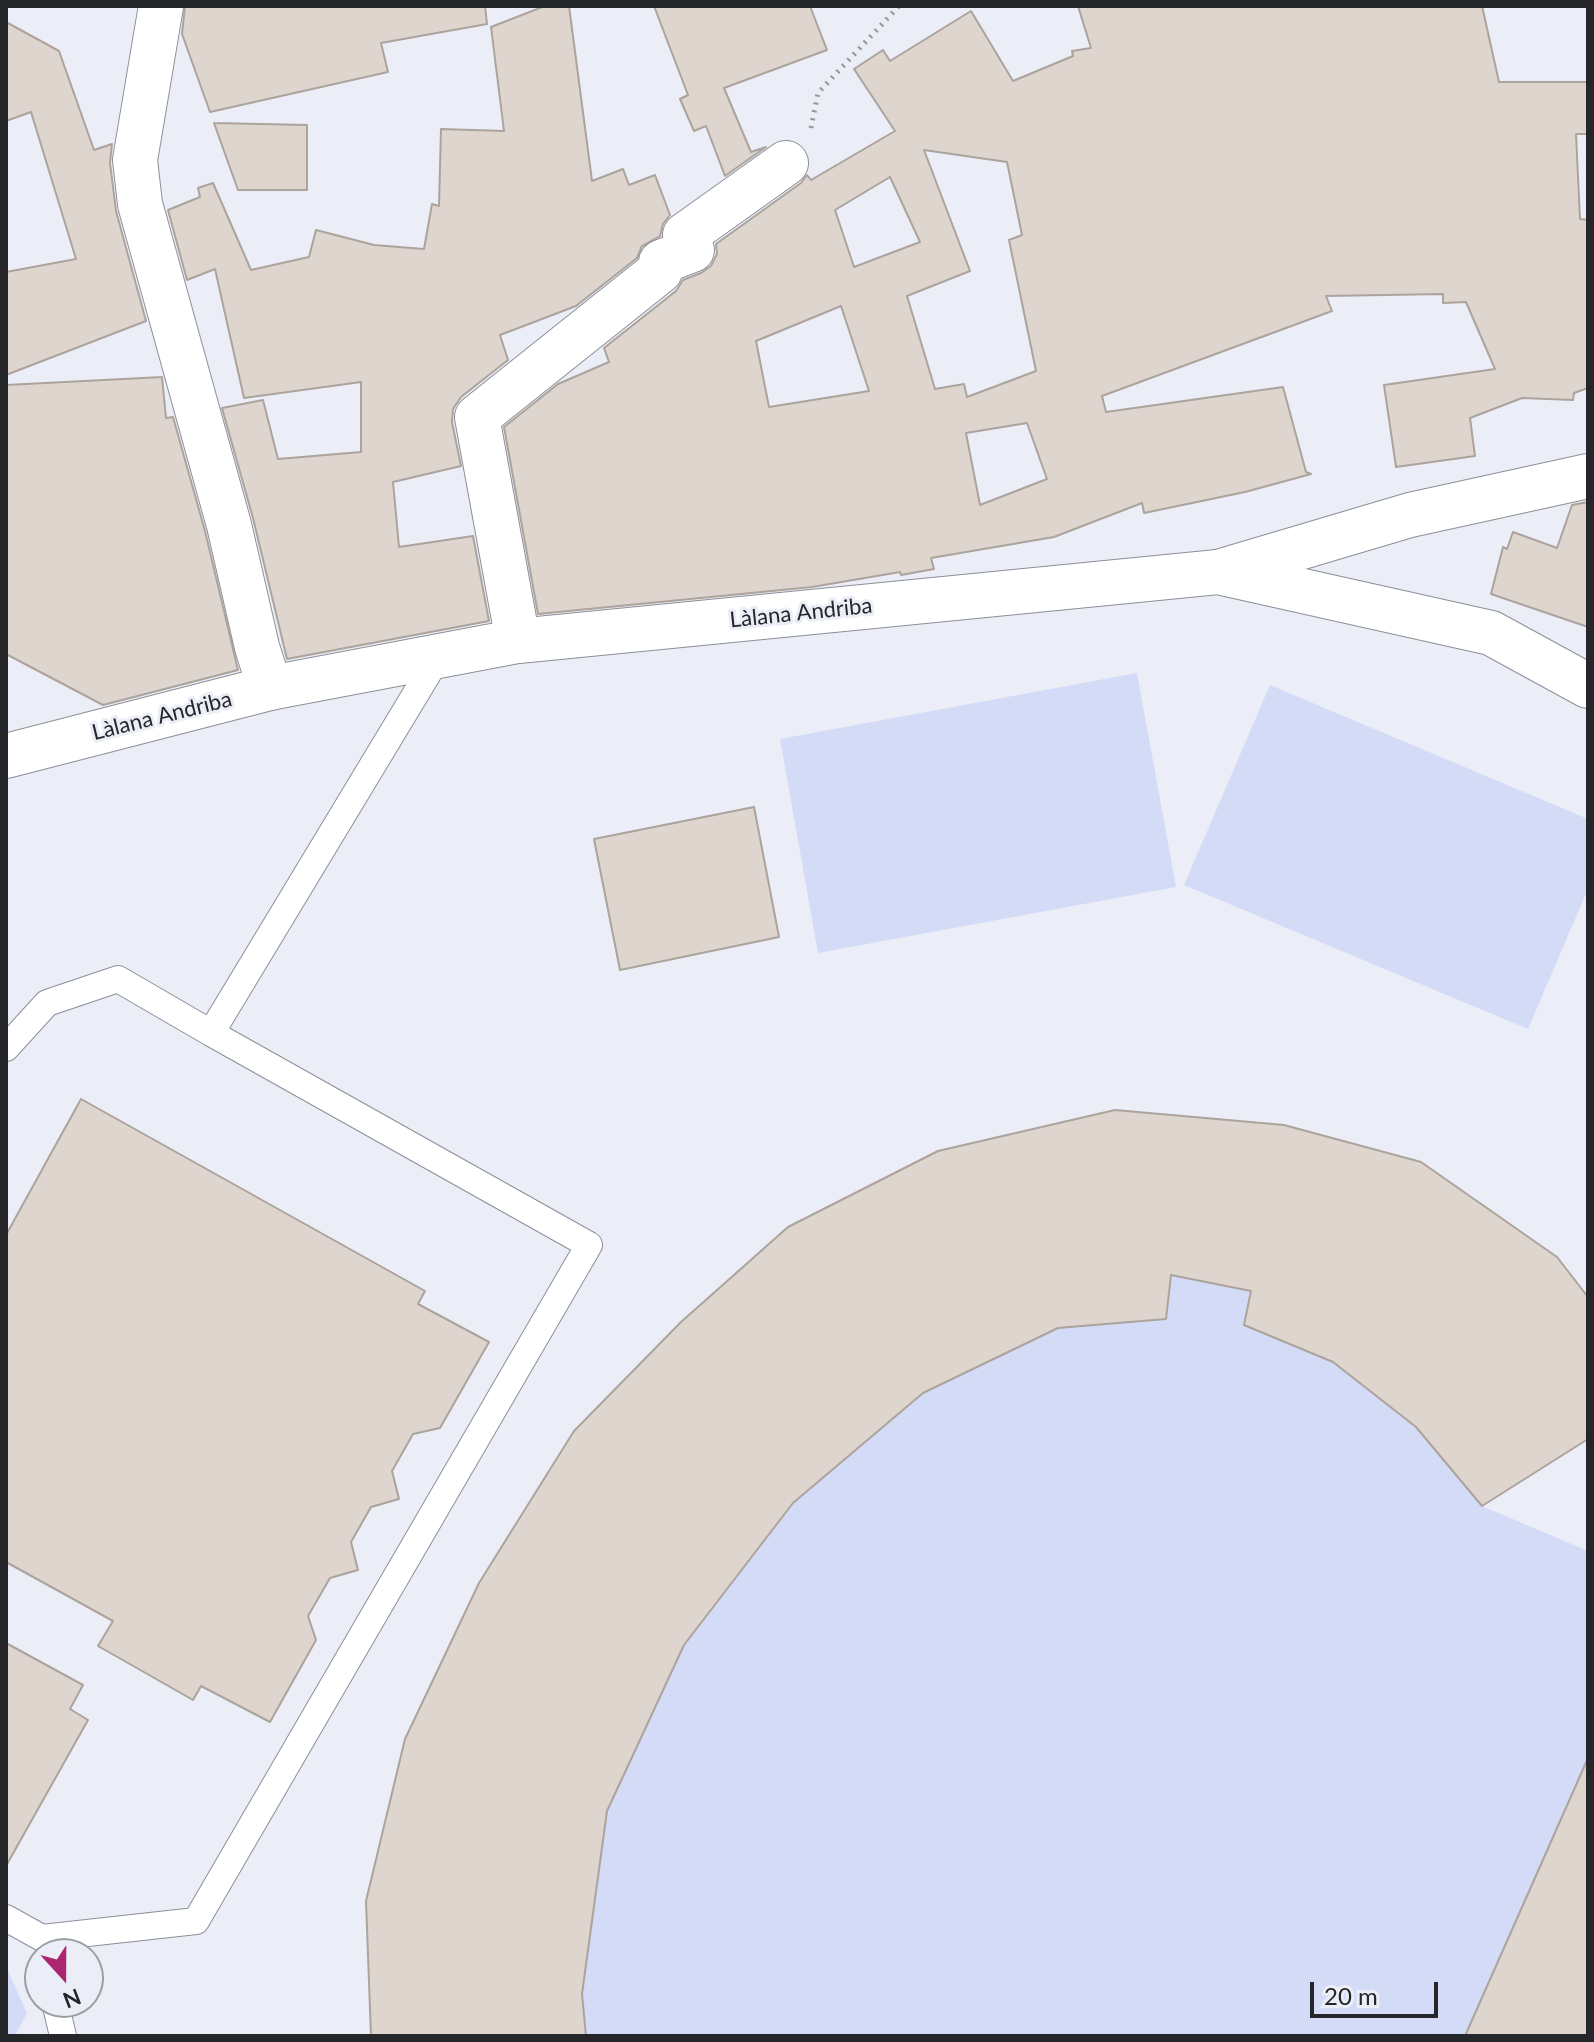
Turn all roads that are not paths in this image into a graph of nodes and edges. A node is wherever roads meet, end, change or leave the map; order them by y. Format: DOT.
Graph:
graph roads {
  1 [pos="161,6"];
  2 [pos="786,163"];
  3 [pos="1588,476"];
  4 [pos="1218,572"];
  5 [pos="518,641"];
  6 [pos="438,657"];
  7 [pos="1588,686"];
  8 [pos="270,688"];
  9 [pos="6,756"];
  10 [pos="211,1033"];
  11 [pos="6,1048"];
  12 [pos="6,1918"];
  13 [pos="32,1938"];
  14 [pos="92,1938"];
  1 -- 8 [label="street"];
  2 -- 5 [label="street"];
  3 -- 4 [label="street"];
  4 -- 5 [label="street, Làlana Andriba"];
  4 -- 7 [label="street, Làlana Andriba"];
  5 -- 6 [label="street, Làlana Andriba"];
  6 -- 8 [label="street, Làlana Andriba"];
  6 -- 10 [label="lane"];
  8 -- 9 [label="street, Làlana Andriba"];
  10 -- 11 [label="lane"];
  10 -- 14 [label="lane"];
  12 -- 13 [label="lane"];
}
